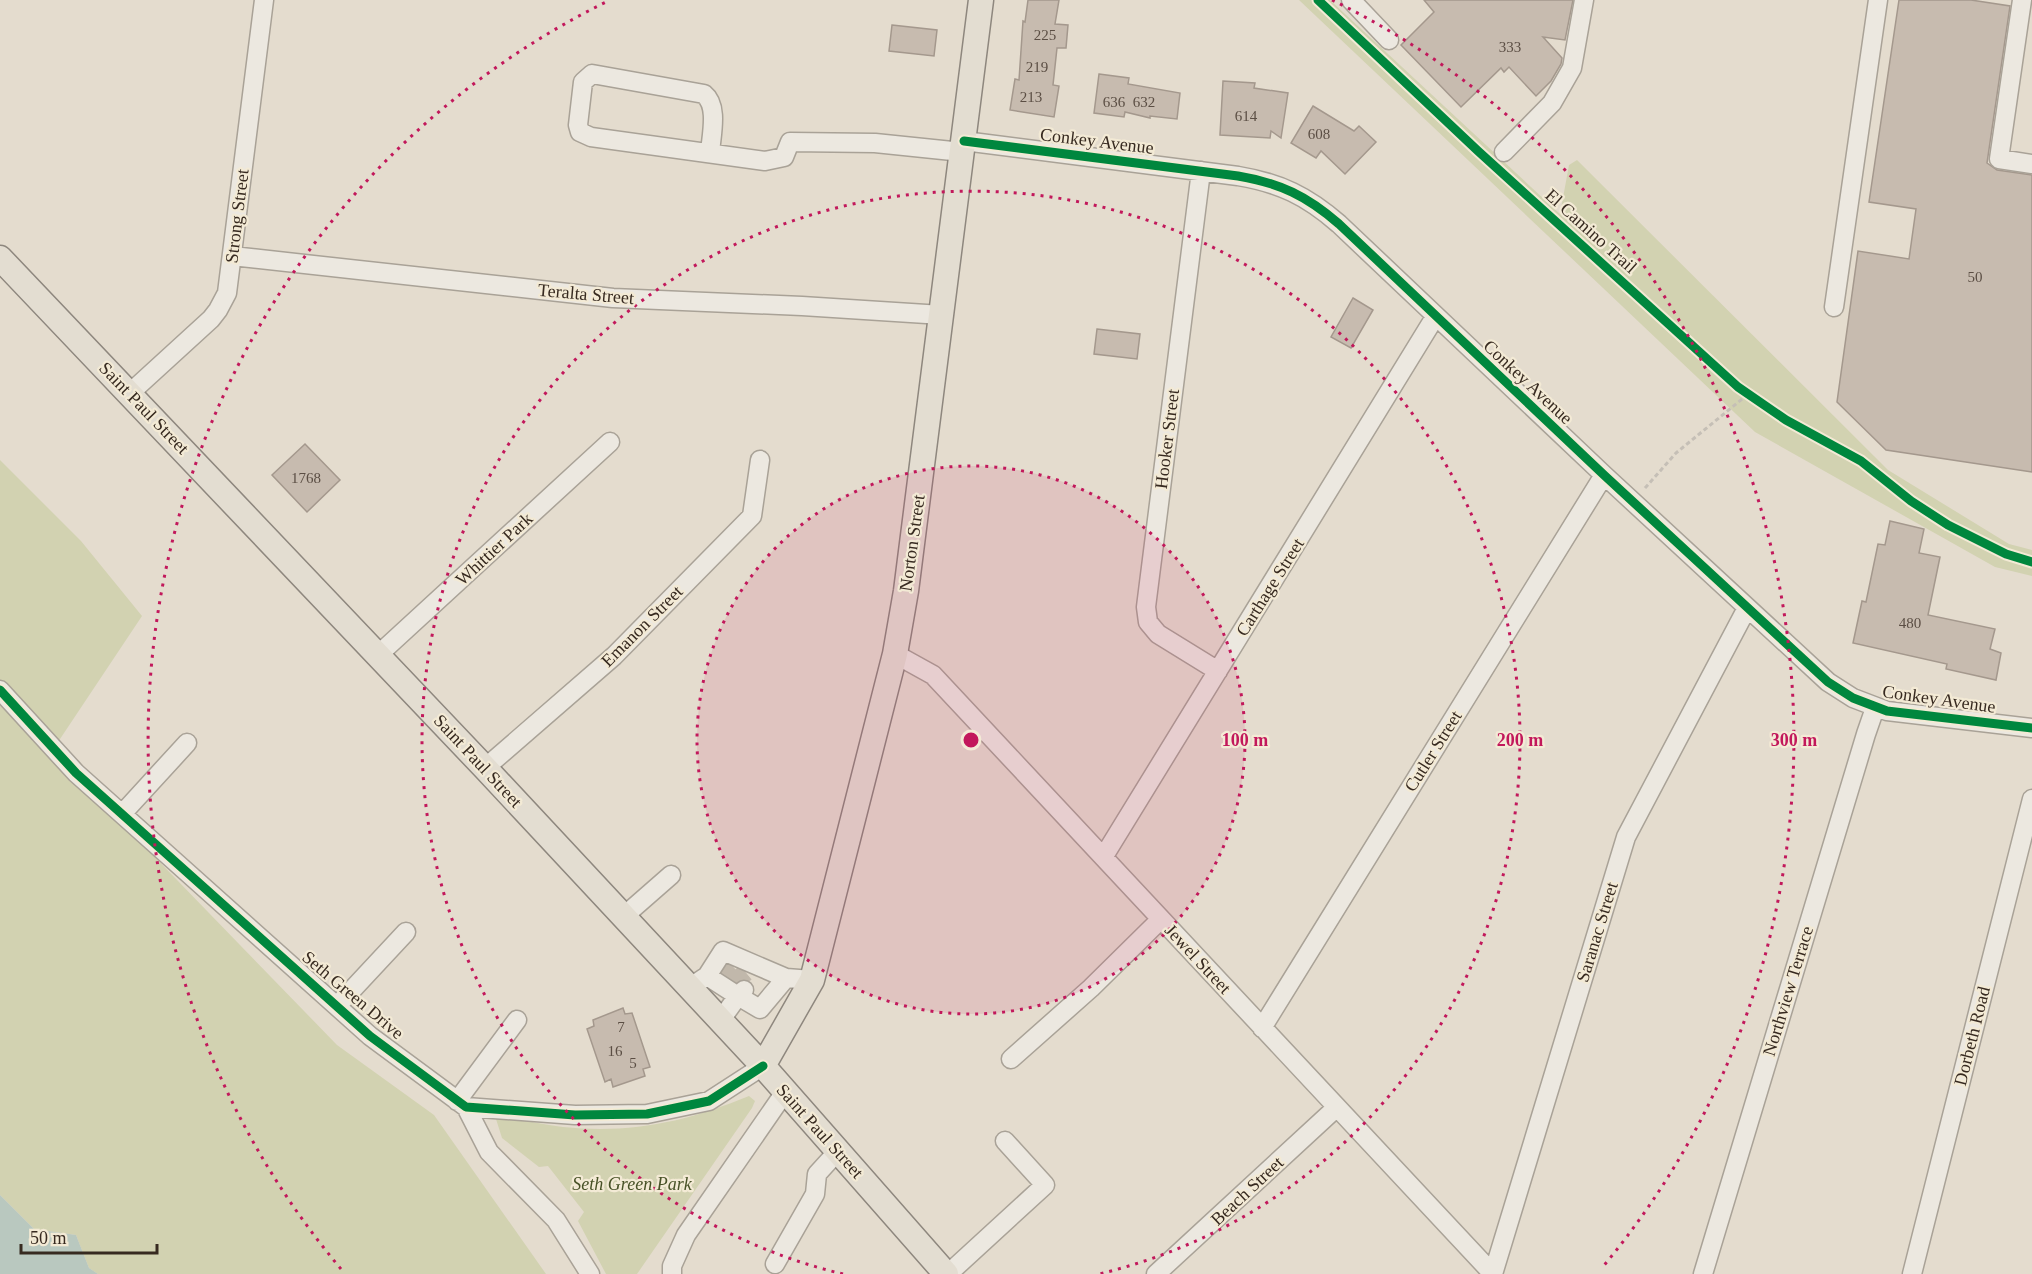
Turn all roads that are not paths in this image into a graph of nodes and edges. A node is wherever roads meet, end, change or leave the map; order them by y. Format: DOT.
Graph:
graph roads {
  1 [pos="264,0"];
  2 [pos="981,0"];
  3 [pos="1351,0"];
  4 [pos="1584,0"];
  5 [pos="1878,0"];
  6 [pos="2022,0"];
  7 [pos="1389,40"];
  8 [pos="963,146"];
  9 [pos="1504,152"];
  10 [pos="710,153"];
  11 [pos="2032,164"];
  12 [pos="1201,171"];
  13 [pos="232,256"];
  14 [pos="0,258"];
  15 [pos="1834,307"];
  16 [pos="942,315"];
  17 [pos="1435,317"];
  18 [pos="130,393"];
  19 [pos="610,442"];
  20 [pos="760,460"];
  21 [pos="1604,475"];
  22 [pos="1747,608"];
  23 [pos="895,654"];
  24 [pos="378,655"];
  25 [pos="1218,671"];
  26 [pos="0,690"];
  27 [pos="1875,708"];
  28 [pos="2032,728"];
  29 [pos="187,743"];
  30 [pos="485,768"];
  31 [pos="2032,799"];
  32 [pos="122,814"];
  33 [pos="1104,856"];
  34 [pos="671,875"];
  35 [pos="623,917"];
  36 [pos="1161,919"];
  37 [pos="406,932"];
  38 [pos="786,978"];
  39 [pos="812,980"];
  40 [pos="721,985"];
  41 [pos="337,1006"];
  42 [pos="517,1020"];
  43 [pos="720,1021"];
  44 [pos="1262,1028"];
  45 [pos="1011,1059"];
  46 [pos="763,1066"];
  47 [pos="785,1092"];
  48 [pos="462,1104"];
  49 [pos="1337,1107"];
  50 [pos="1005,1141"];
  51 [pos="838,1151"];
  52 [pos="775,1264"];
  53 [pos="590,1274"];
  54 [pos="672,1274"];
  55 [pos="947,1274"];
  56 [pos="1156,1274"];
  57 [pos="1493,1274"];
  58 [pos="1703,1274"];
  59 [pos="1912,1274"];
  1 -- 13 [label="street, Strong Street"];
  2 -- 8 [label="main road, Norton Street"];
  3 -- 7 [label="street"];
  4 -- 9 [label="street"];
  5 -- 15 [label="street"];
  6 -- 11 [label="street"];
  8 -- 10 [label="street, Conkey Avenue"];
  8 -- 12 [label="street, Conkey Avenue"];
  8 -- 16 [label="main road, Norton Street"];
  10 -- 10 [label="street"];
  12 -- 17 [label="street, Conkey Avenue"];
  12 -- 25 [label="street, Hooker Street"];
  13 -- 16 [label="street, Teralta Street"];
  13 -- 18 [label="street, Strong Street"];
  14 -- 18 [label="main road, Saint Paul Street"];
  16 -- 23 [label="main road, Norton Street"];
  17 -- 21 [label="street, Conkey Avenue"];
  17 -- 25 [label="street, Carthage Street"];
  18 -- 24 [label="main road, Saint Paul Street"];
  19 -- 24 [label="street, Whittier Park"];
  20 -- 30 [label="street, Emanon Street"];
  21 -- 22 [label="street, Conkey Avenue"];
  21 -- 44 [label="street, Cutler Street"];
  22 -- 27 [label="street, Conkey Avenue"];
  22 -- 57 [label="street, Saranac Street"];
  23 -- 33 [label="street, Jewel Street"];
  23 -- 39 [label="main road, Norton Street"];
  24 -- 30 [label="main road, Saint Paul Street"];
  25 -- 33 [label="street, Carthage Street"];
  26 -- 32 [label="street, Seth Green Drive"];
  27 -- 28 [label="street, Conkey Avenue"];
  27 -- 58 [label="street, Northview Terrace"];
  29 -- 32 [label="street"];
  30 -- 35 [label="main road, Saint Paul Street"];
  31 -- 59 [label="street, Dorbeth Road"];
  32 -- 41 [label="street, Seth Green Drive"];
  33 -- 36 [label="street, Jewel Street"];
  34 -- 35 [label="street"];
  35 -- 40 [label="main road, Saint Paul Street"];
  36 -- 44 [label="street, Jewel Street"];
  36 -- 45 [label="street"];
  37 -- 41 [label="street"];
  38 -- 39 [label="street"];
  38 -- 40 [label="street"];
  38 -- 40 [label="street"];
  39 -- 46 [label="main road, Norton Street"];
  40 -- 43 [label="main road, Saint Paul Street"];
  40 -- 43 [label="street"];
  41 -- 48 [label="street, Seth Green Drive"];
  42 -- 48 [label="street"];
  43 -- 46 [label="main road, Saint Paul Street"];
  44 -- 49 [label="street, Jewel Street"];
  46 -- 47 [label="main road, Saint Paul Street"];
  46 -- 48 [label="street"];
  47 -- 51 [label="main road, Saint Paul Street"];
  47 -- 54 [label="street"];
  48 -- 53 [label="street"];
  49 -- 56 [label="street, Beach Street"];
  49 -- 57 [label="street, Jewel Street"];
  50 -- 55 [label="street"];
  51 -- 52 [label="street"];
  51 -- 55 [label="main road, Saint Paul Street"];
}
